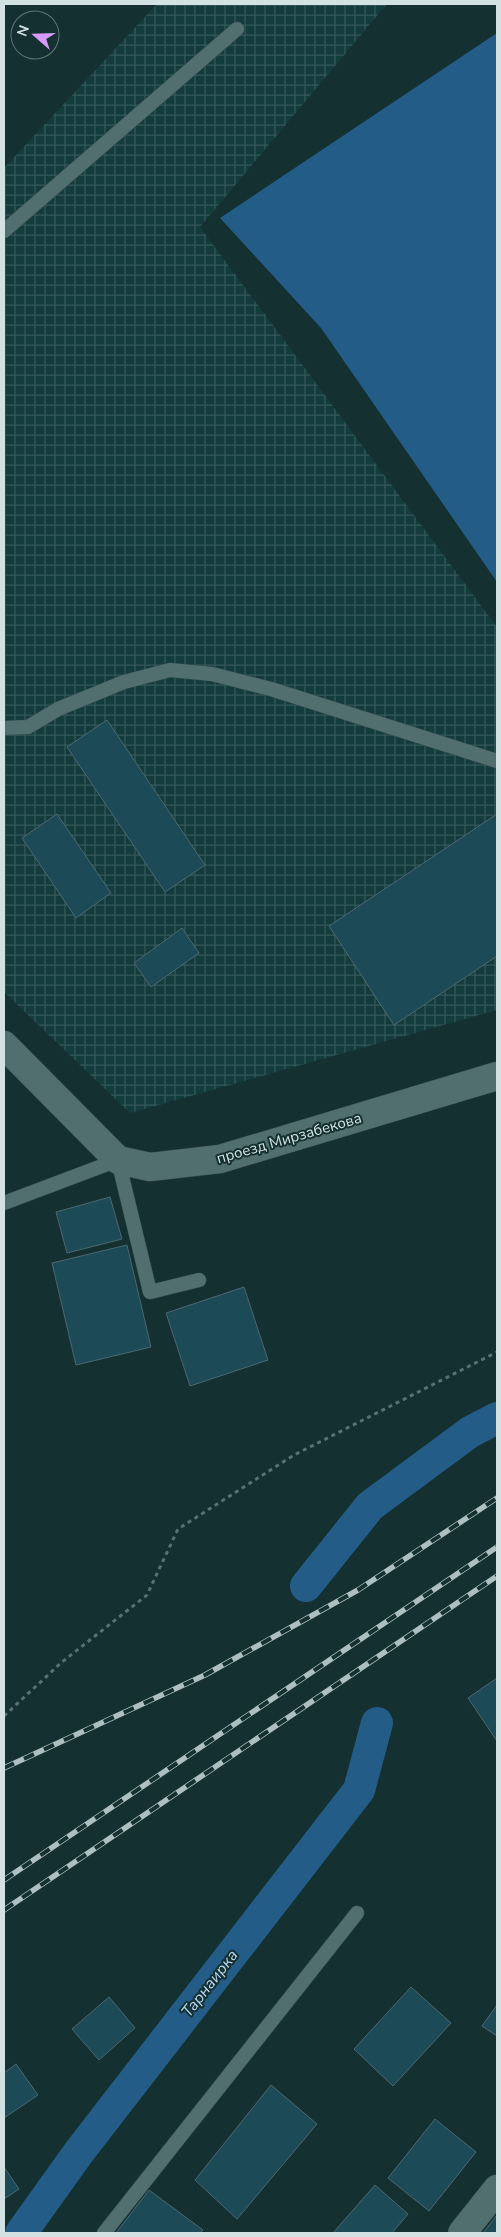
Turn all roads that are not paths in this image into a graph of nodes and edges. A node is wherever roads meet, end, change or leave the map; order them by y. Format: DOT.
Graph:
graph roads {
  1 [pos="237,28"];
  2 [pos="4,231"];
  3 [pos="4,728"];
  4 [pos="497,761"];
  5 [pos="4,1045"];
  6 [pos="497,1076"];
  7 [pos="118,1160"];
  8 [pos="4,1203"];
  9 [pos="199,1280"];
  10 [pos="357,1913"];
  11 [pos="497,2189"];
  12 [pos="104,2233"];
  13 [pos="462,2233"];
  1 -- 2 [label="lane"];
  3 -- 4 [label="lane"];
  5 -- 7 [label="street"];
  6 -- 7 [label="street, проезд Мирзабекова"];
  7 -- 8 [label="lane"];
  7 -- 9 [label="lane"];
  10 -- 12 [label="lane"];
  11 -- 13 [label="street"];
}
